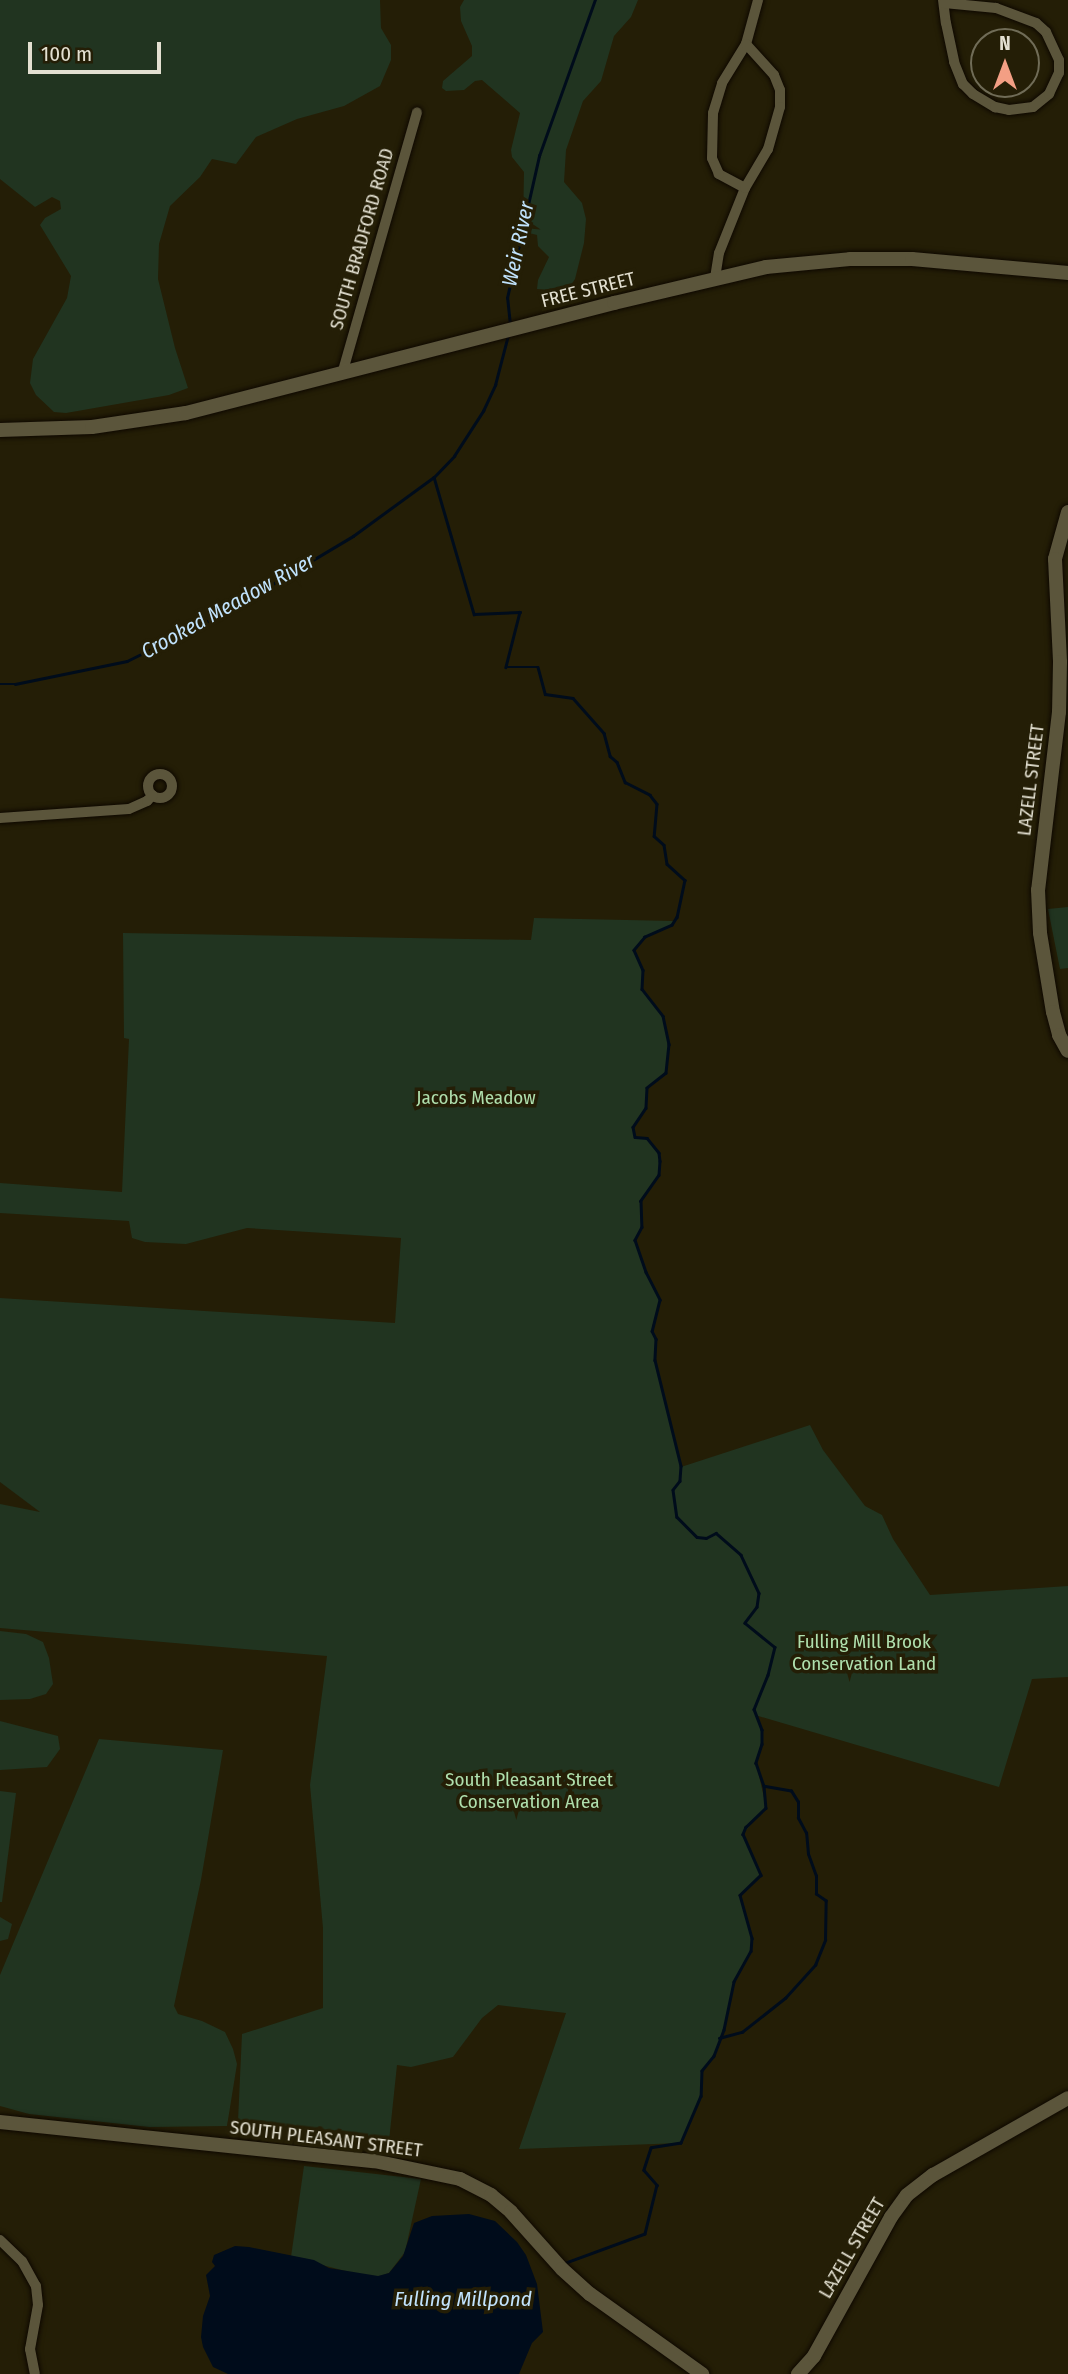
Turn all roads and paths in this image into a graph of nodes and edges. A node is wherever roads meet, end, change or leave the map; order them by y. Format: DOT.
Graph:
graph roads {
  1 [pos="758,0"];
  2 [pos="943,1"];
  3 [pos="746,44"];
  4 [pos="417,113"];
  5 [pos="745,188"];
  6 [pos="1068,273"];
  7 [pos="715,278"];
  8 [pos="342,374"];
  9 [pos="0,430"];
  10 [pos="1068,512"];
  11 [pos="153,795"];
  12 [pos="0,818"];
  13 [pos="1068,1051"];
  14 [pos="1068,2098"];
  15 [pos="0,2122"];
  16 [pos="0,2240"];
  17 [pos="35,2374"];
  18 [pos="702,2374"];
  19 [pos="798,2374"];
  1 -- 3 [label="street"];
  2 -- 2 [label="street"];
  3 -- 5 [label="street"];
  3 -- 5 [label="street"];
  4 -- 8 [label="street, SOUTH BRADFORD ROAD"];
  5 -- 7 [label="street"];
  6 -- 7 [label="street, FREE STREET"];
  7 -- 8 [label="street, FREE STREET"];
  8 -- 9 [label="street, FREE STREET"];
  10 -- 13 [label="street, LAZELL STREET"];
  11 -- 12 [label="street"];
  14 -- 19 [label="street, LAZELL STREET"];
  15 -- 18 [label="street, SOUTH PLEASANT STREET"];
  16 -- 17 [label="street"];
}
